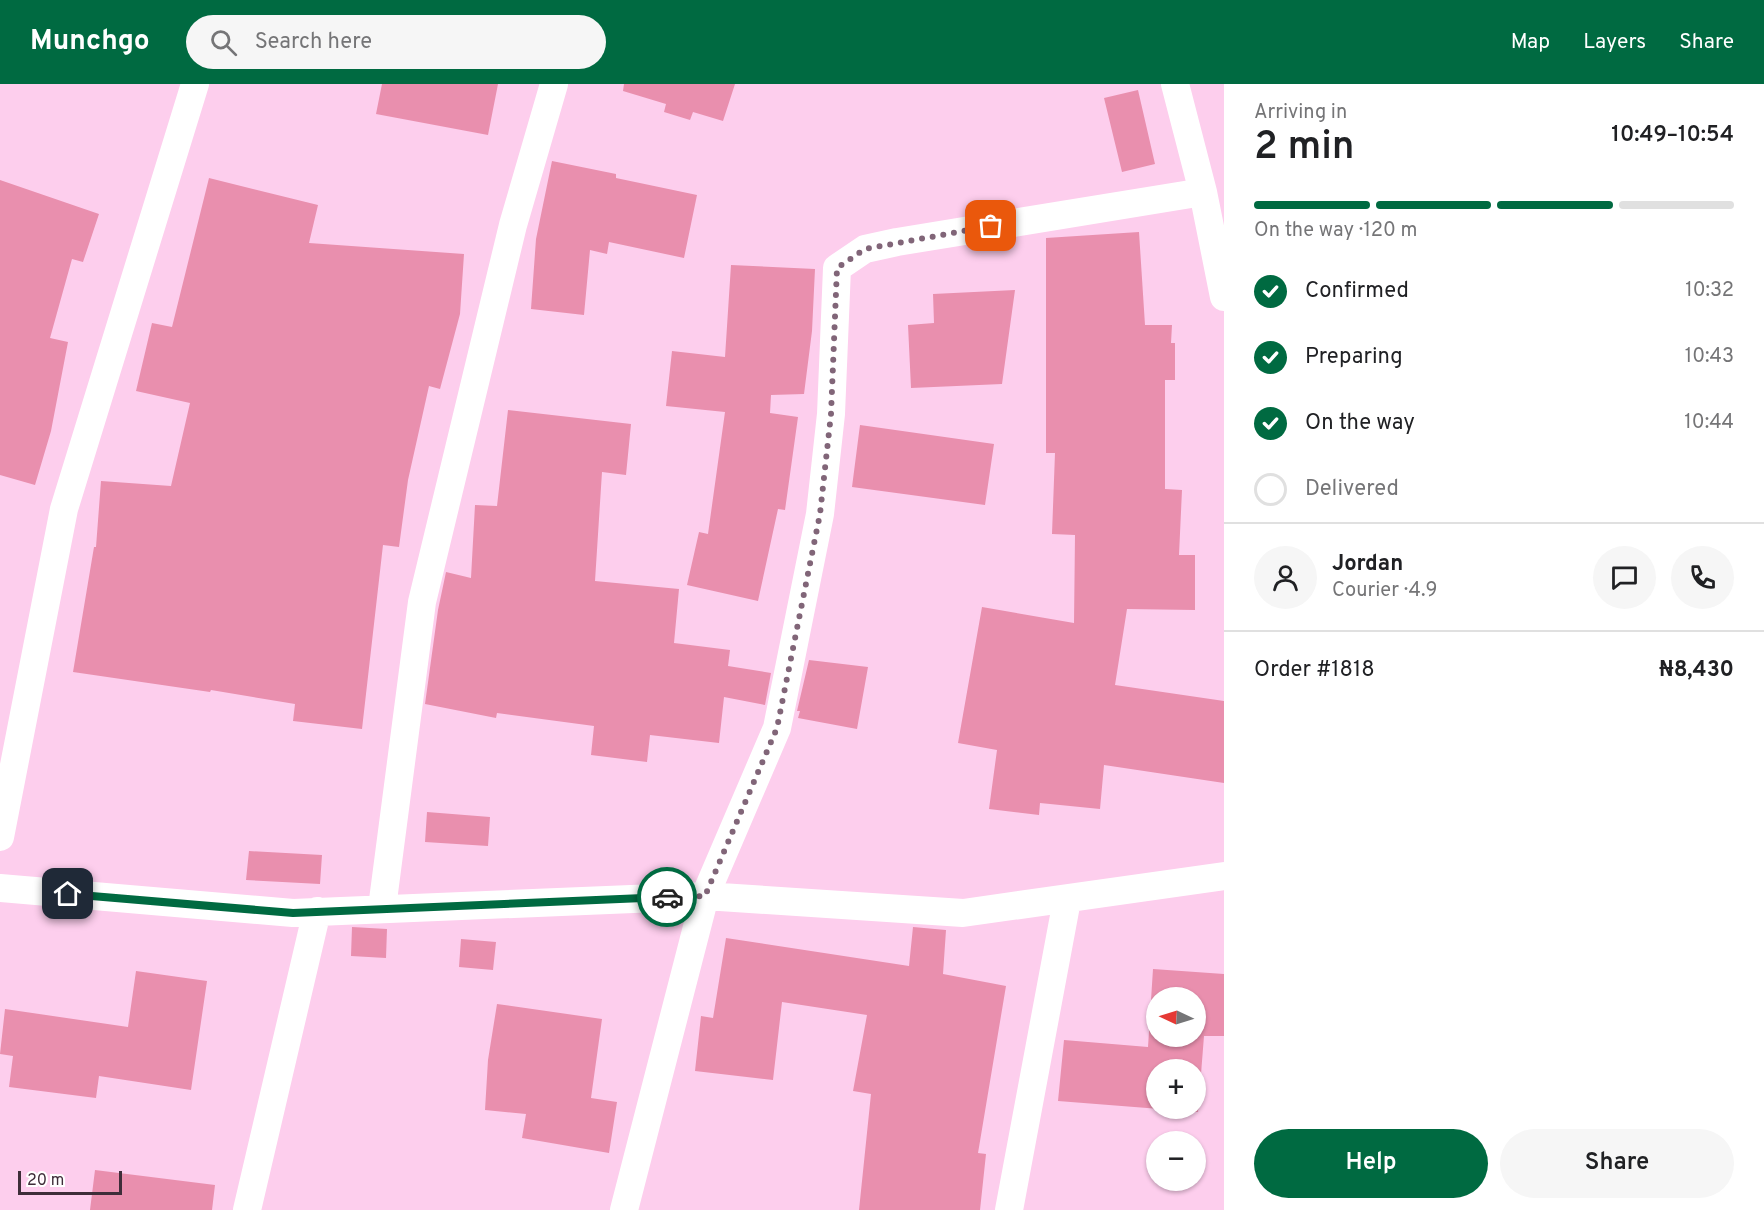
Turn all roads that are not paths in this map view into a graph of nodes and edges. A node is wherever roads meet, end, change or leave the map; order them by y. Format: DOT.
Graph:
graph roads {
  1 [pos="195,84"];
  2 [pos="554,84"];
  3 [pos="1175,84"];
  4 [pos="1203,192"];
  5 [pos="1224,297"];
  6 [pos="0,837"];
  7 [pos="1224,876"];
  8 [pos="0,888"];
  9 [pos="705,896"];
  10 [pos="1067,900"];
  11 [pos="382,908"];
  12 [pos="316,911"];
  13 [pos="247,1210"];
  14 [pos="624,1210"];
  15 [pos="1009,1210"];
  1 -- 6 [label="street"];
  2 -- 11 [label="street"];
  3 -- 4 [label="street"];
  4 -- 5 [label="street"];
  4 -- 9 [label="street"];
  7 -- 10 [label="street"];
  8 -- 12 [label="street"];
  9 -- 10 [label="street"];
  9 -- 11 [label="street"];
  9 -- 14 [label="street"];
  10 -- 15 [label="street"];
  11 -- 12 [label="street"];
  12 -- 13 [label="street"];
}
